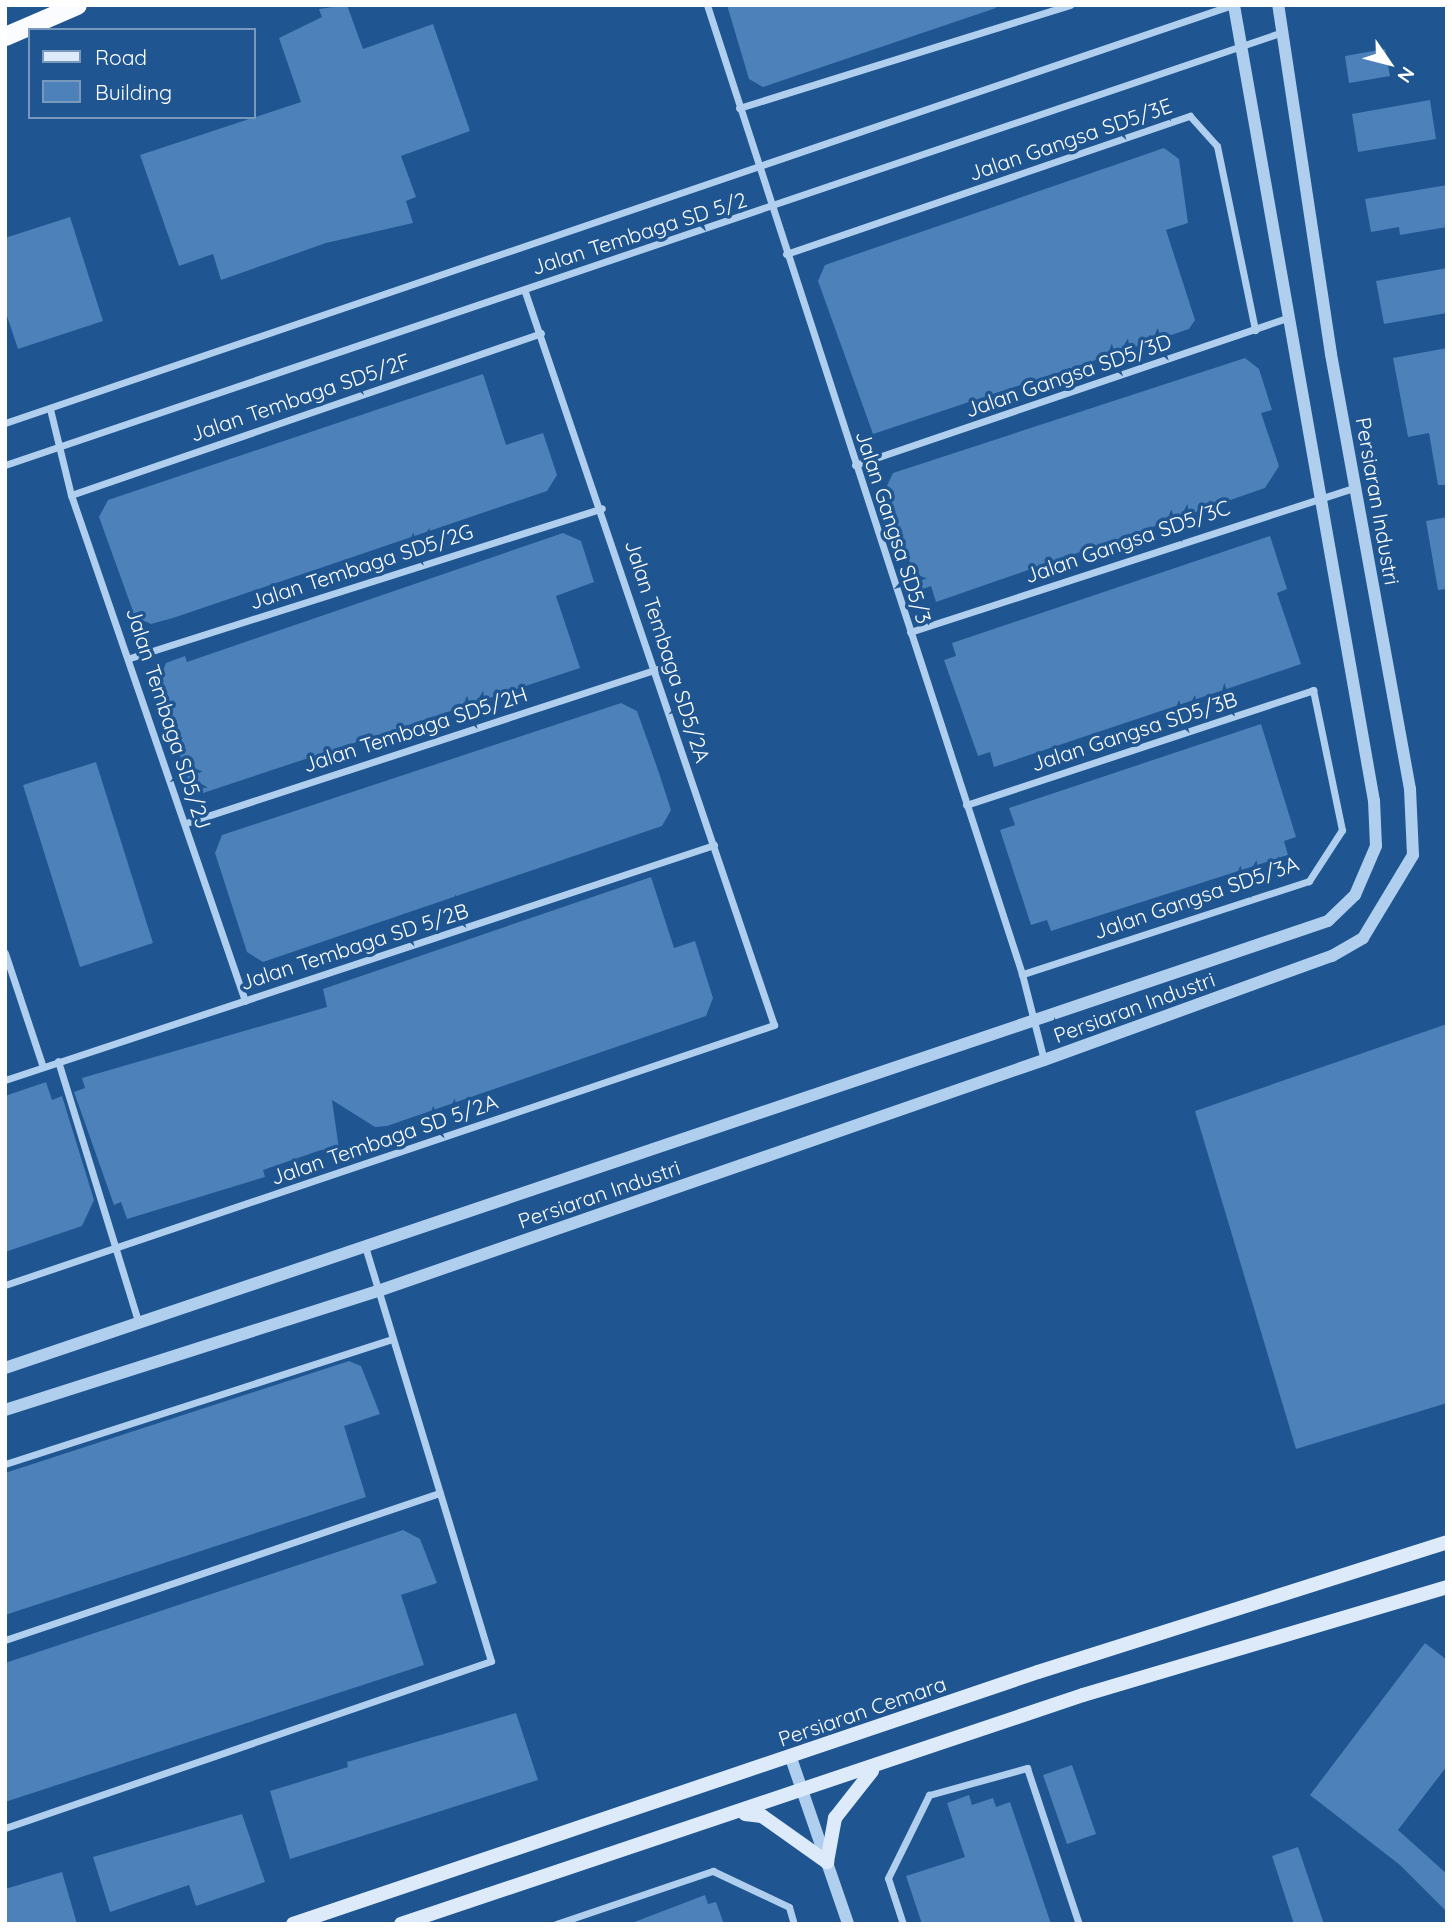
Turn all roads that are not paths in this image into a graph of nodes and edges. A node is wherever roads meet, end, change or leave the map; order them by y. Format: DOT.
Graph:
graph roads {
  1 [pos="77,5"];
  2 [pos="707,5"];
  3 [pos="1070,5"];
  4 [pos="1233,5"];
  5 [pos="1278,5"];
  6 [pos="1283,32"];
  7 [pos="5,36"];
  8 [pos="1244,47"];
  9 [pos="739,107"];
  10 [pos="759,170"];
  11 [pos="770,207"];
  12 [pos="786,254"];
  13 [pos="524,289"];
  14 [pos="1291,317"];
  15 [pos="1255,330"];
  16 [pos="541,333"];
  17 [pos="50,409"];
  18 [pos="5,423"];
  19 [pos="60,446"];
  20 [pos="5,465"];
  21 [pos="855,465"];
  22 [pos="1356,487"];
  23 [pos="1320,494"];
  24 [pos="71,495"];
  25 [pos="603,508"];
  26 [pos="910,632"];
  27 [pos="130,657"];
  28 [pos="656,669"];
  29 [pos="1313,690"];
  30 [pos="966,805"];
  31 [pos="186,822"];
  32 [pos="714,845"];
  33 [pos="5,953"];
  34 [pos="1022,974"];
  35 [pos="245,1001"];
  36 [pos="1033,1017"];
  37 [pos="774,1025"];
  38 [pos="1044,1060"];
  39 [pos="58,1061"];
  40 [pos="43,1067"];
  41 [pos="5,1080"];
  42 [pos="365,1245"];
  43 [pos="119,1247"];
  44 [pos="5,1285"];
  45 [pos="378,1291"];
  46 [pos="139,1324"];
  47 [pos="390,1340"];
  48 [pos="5,1368"];
  49 [pos="5,1410"];
  50 [pos="5,1464"];
  51 [pos="440,1493"];
  52 [pos="1447,1542"];
  53 [pos="1447,1587"];
  54 [pos="5,1640"];
  55 [pos="790,1758"];
  56 [pos="876,1767"];
  57 [pos="803,1794"];
  58 [pos="739,1814"];
  59 [pos="5,1828"];
  60 [pos="827,1862"];
  61 [pos="293,1924"];
  62 [pos="401,1924"];
  63 [pos="556,1924"];
  64 [pos="794,1924"];
  65 [pos="848,1924"];
  66 [pos="903,1924"];
  67 [pos="1079,1924"];
  1 -- 7 [label="highway"];
  2 -- 9 [label="street, Jalan Gangsa SD5/3"];
  3 -- 9 [label="street"];
  4 -- 8 [label="street, Persiaran Industri"];
  4 -- 10 [label="street, Jalan Tembaga SD 5/2"];
  5 -- 6 [label="street, Persiaran Industri"];
  6 -- 8 [label="street, Jalan Tembaga SD 5/2"];
  6 -- 22 [label="street, Persiaran Industri"];
  8 -- 11 [label="street, Jalan Tembaga SD 5/2"];
  8 -- 14 [label="street, Persiaran Industri"];
  9 -- 10 [label="street, Jalan Gangsa SD5/3"];
  10 -- 11 [label="street, Jalan Gangsa SD5/3"];
  10 -- 17 [label="street, Jalan Tembaga SD 5/2"];
  11 -- 12 [label="street, Jalan Gangsa SD5/3"];
  11 -- 13 [label="street, Jalan Tembaga SD 5/2"];
  12 -- 15 [label="street, Jalan Gangsa SD5/3E"];
  12 -- 21 [label="street, Jalan Gangsa SD5/3"];
  13 -- 16 [label="street, Jalan Tembaga SD5/2A"];
  13 -- 19 [label="street, Jalan Tembaga SD 5/2"];
  14 -- 15 [label="street, Jalan Gangsa SD5/3D"];
  14 -- 23 [label="street, Persiaran Industri"];
  15 -- 21 [label="street, Jalan Gangsa SD5/3D"];
  16 -- 24 [label="street, Jalan Tembaga SD5/2F"];
  16 -- 25 [label="street, Jalan Tembaga SD5/2A"];
  17 -- 18 [label="street, Jalan Tembaga SD 5/2"];
  17 -- 19 [label="street, Jalan Tembaga SD5/2J"];
  19 -- 20 [label="street, Jalan Tembaga SD 5/2"];
  19 -- 24 [label="street, Jalan Tembaga SD5/2J"];
  21 -- 26 [label="street, Jalan Gangsa SD5/3"];
  22 -- 23 [label="street, Jalan Gangsa SD5/3C"];
  22 -- 38 [label="street, Persiaran Industri"];
  23 -- 26 [label="street, Jalan Gangsa SD5/3C"];
  23 -- 36 [label="street, Persiaran Industri"];
  24 -- 27 [label="street, Jalan Tembaga SD5/2J"];
  25 -- 27 [label="street, Jalan Tembaga SD5/2G"];
  25 -- 28 [label="street, Jalan Tembaga SD5/2A"];
  26 -- 30 [label="street, Jalan Gangsa SD5/3"];
  27 -- 31 [label="street, Jalan Tembaga SD5/2J"];
  28 -- 31 [label="street, Jalan Tembaga SD5/2H"];
  28 -- 32 [label="street, Jalan Tembaga SD5/2A"];
  29 -- 30 [label="street, Jalan Gangsa SD5/3B"];
  29 -- 34 [label="street, Jalan Gangsa SD5/3A"];
  30 -- 34 [label="street, Jalan Gangsa SD5/3"];
  31 -- 35 [label="street, Jalan Tembaga SD5/2J"];
  32 -- 35 [label="street, Jalan Tembaga SD 5/2B"];
  32 -- 37 [label="street, Jalan Tembaga SD5/2A"];
  33 -- 40 [label="street"];
  34 -- 36 [label="street, Jalan Gangsa SD5/3"];
  35 -- 39 [label="street, Jalan Tembaga SD 5/2B"];
  36 -- 38 [label="street, Jalan Gangsa SD5/3"];
  36 -- 42 [label="street, Persiaran Industri"];
  37 -- 43 [label="street, Jalan Tembaga SD 5/2A"];
  38 -- 45 [label="street, Persiaran Industri"];
  39 -- 40 [label="street, Jalan Tembaga SD 5/2B"];
  39 -- 43 [label="street"];
  40 -- 41 [label="street, Jalan Tembaga SD 5/2B"];
  42 -- 45 [label="street"];
  42 -- 46 [label="street, Persiaran Industri"];
  43 -- 44 [label="street, Jalan Tembaga SD 5/2A"];
  43 -- 46 [label="street"];
  45 -- 47 [label="street"];
  45 -- 49 [label="street, Persiaran Industri"];
  46 -- 48 [label="street, Persiaran Industri"];
  47 -- 50 [label="street"];
  47 -- 51 [label="street"];
  51 -- 54 [label="street"];
  51 -- 59 [label="street"];
  52 -- 55 [label="main road, Persiaran Cemara"];
  53 -- 56 [label="main road"];
  55 -- 57 [label="street"];
  55 -- 61 [label="main road, Persiaran Cemara"];
  56 -- 57 [label="main road"];
  56 -- 60 [label="main road"];
  57 -- 58 [label="main road"];
  57 -- 60 [label="street"];
  58 -- 60 [label="main road"];
  58 -- 62 [label="main road"];
  60 -- 65 [label="street"];
  63 -- 64 [label="street"];
  66 -- 67 [label="street"];
}
